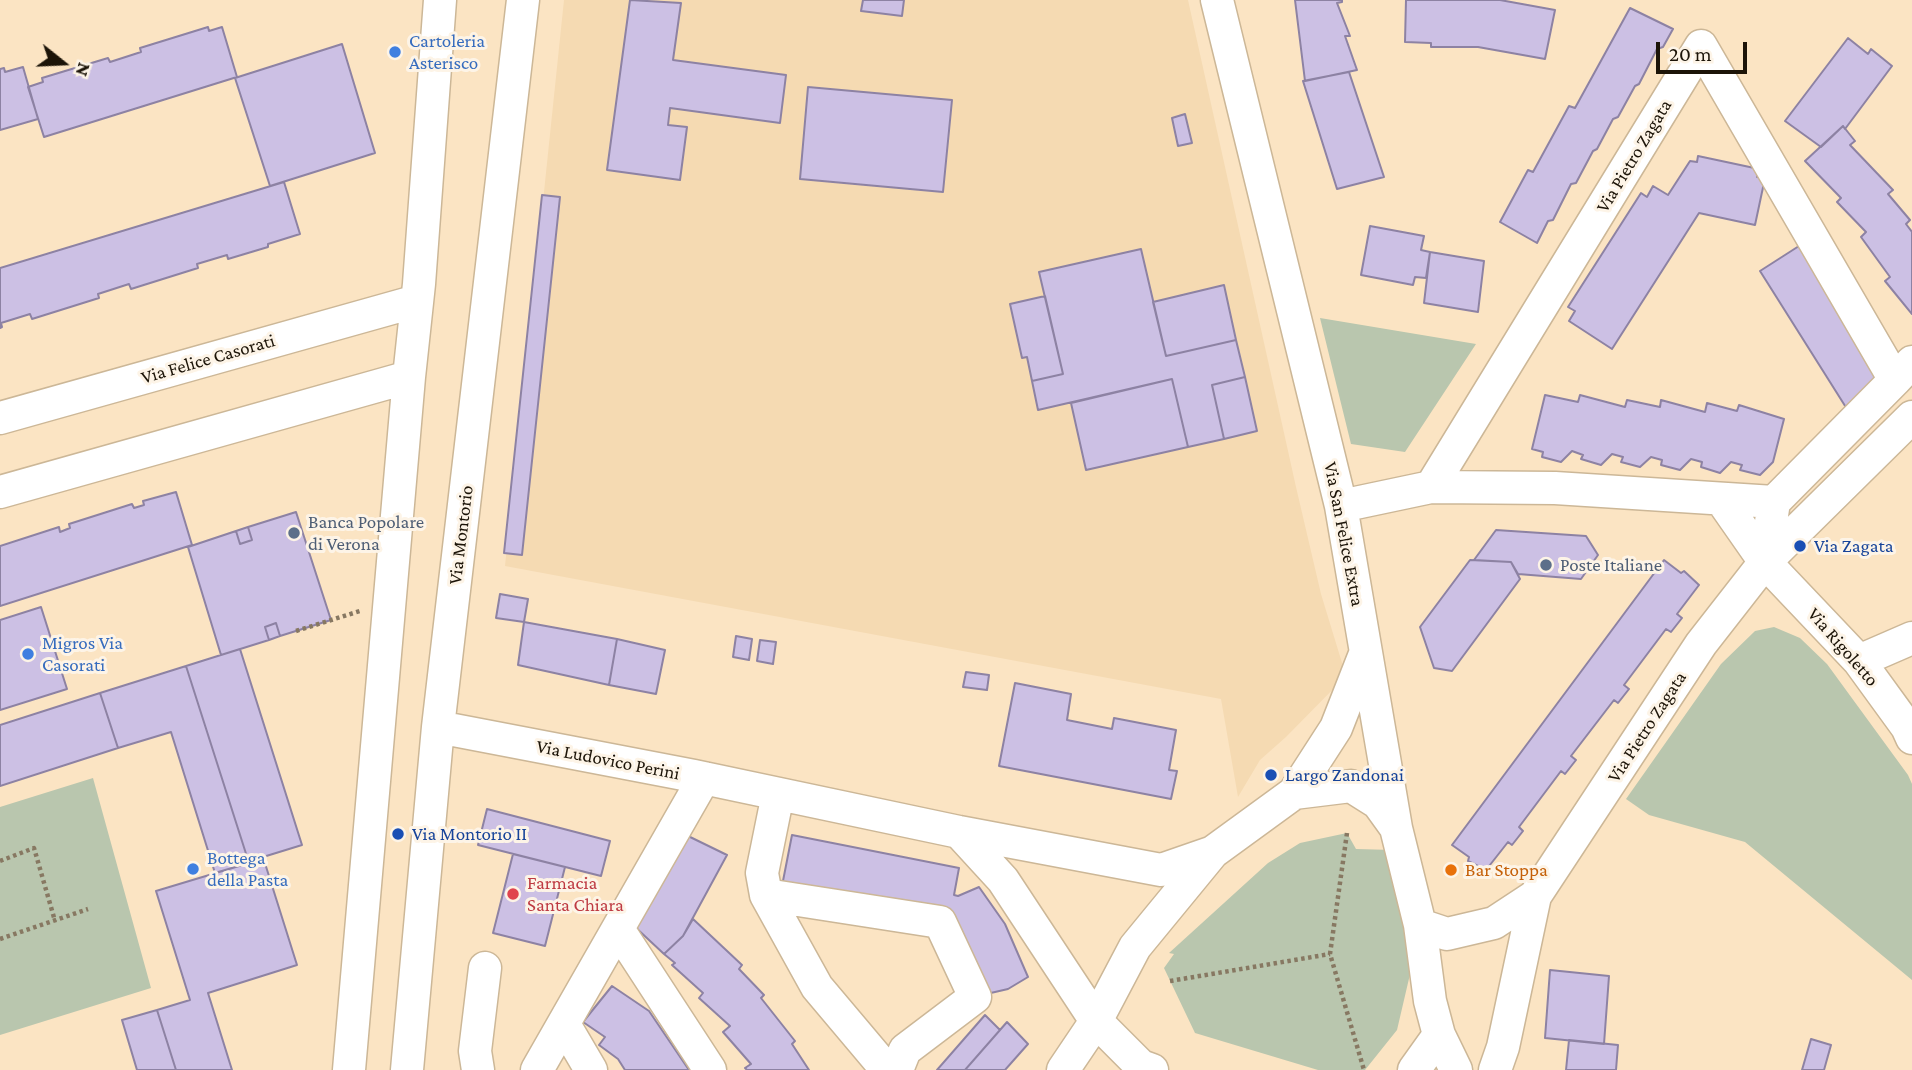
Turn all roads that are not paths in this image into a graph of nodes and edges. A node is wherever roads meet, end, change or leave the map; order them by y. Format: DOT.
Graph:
graph roads {
  1 [pos="440,0"];
  2 [pos="523,0"];
  3 [pos="1217,0"];
  4 [pos="417,301"];
  5 [pos="1903,371"];
  6 [pos="409,377"];
  7 [pos="1912,417"];
  8 [pos="0,418"];
  9 [pos="1431,487"];
  10 [pos="0,492"];
  11 [pos="1721,499"];
  12 [pos="1773,502"];
  13 [pos="1341,506"];
  14 [pos="1765,562"];
  15 [pos="1912,638"];
  16 [pos="1365,653"];
  17 [pos="1859,661"];
  18 [pos="438,727"];
  19 [pos="1912,738"];
  20 [pos="704,778"];
  21 [pos="1294,793"];
  22 [pos="778,794"];
  23 [pos="1396,828"];
  24 [pos="959,832"];
  25 [pos="1213,852"];
  26 [pos="766,895"];
  27 [pos="1535,896"];
  28 [pos="1420,925"];
  29 [pos="618,929"];
  30 [pos="485,968"];
  31 [pos="1096,1021"];
  32 [pos="564,1024"];
  33 [pos="1439,1035"];
  34 [pos="349,1070"];
  35 [pos="407,1070"];
  36 [pos="478,1070"];
  37 [pos="537,1070"];
  38 [pos="591,1070"];
  39 [pos="710,1070"];
  40 [pos="887,1070"];
  41 [pos="897,1070"];
  42 [pos="1063,1070"];
  43 [pos="1113,1070"];
  44 [pos="1152,1070"];
  45 [pos="1414,1070"];
  46 [pos="1456,1070"];
  47 [pos="1496,1070"];
  1 -- 4 [label="street"];
  2 -- 18 [label="street, Via Montorio"];
  3 -- 13 [label="street, Via San Felice Extra"];
  4 -- 6 [label="street"];
  4 -- 8 [label="street, Via Felice Casorati"];
  5 -- 9 [label="street, Via Pietro Zagata"];
  5 -- 12 [label="street, Via Pietro Zagata"];
  6 -- 10 [label="street"];
  6 -- 34 [label="street"];
  7 -- 14 [label="street, Via Pietro Zagata"];
  9 -- 11 [label="street"];
  9 -- 13 [label="street"];
  11 -- 12 [label="street"];
  11 -- 14 [label="street"];
  12 -- 14 [label="street"];
  13 -- 16 [label="street, Via San Felice Extra"];
  14 -- 17 [label="street, Via Rigoletto"];
  14 -- 27 [label="street, Via Pietro Zagata"];
  15 -- 17 [label="street"];
  16 -- 21 [label="street"];
  16 -- 23 [label="street, Via San Felice Extra"];
  17 -- 19 [label="street, Via Rigoletto"];
  18 -- 20 [label="street, Via Ludovico Perini"];
  18 -- 35 [label="street, Via Montorio"];
  20 -- 22 [label="street, Via Ludovico Perini"];
  20 -- 29 [label="street"];
  21 -- 23 [label="street"];
  21 -- 25 [label="street"];
  22 -- 24 [label="street, Via Ludovico Perini"];
  22 -- 26 [label="street"];
  23 -- 28 [label="street, Via San Felice Extra"];
  24 -- 25 [label="street, Via Ludovico Perini"];
  24 -- 31 [label="street"];
  25 -- 31 [label="street"];
  26 -- 40 [label="street"];
  26 -- 41 [label="street"];
  27 -- 28 [label="street, Via Pietro Zagata"];
  27 -- 47 [label="street, Via Pietro Zagata"];
  28 -- 33 [label="street, Via San Felice Extra"];
  29 -- 32 [label="street"];
  29 -- 39 [label="street"];
  30 -- 36 [label="street"];
  31 -- 42 [label="street"];
  31 -- 43 [label="street"];
  31 -- 44 [label="street"];
  32 -- 37 [label="street"];
  32 -- 38 [label="street"];
  33 -- 45 [label="street"];
  33 -- 46 [label="street, Via San Felice Extra"];
}
